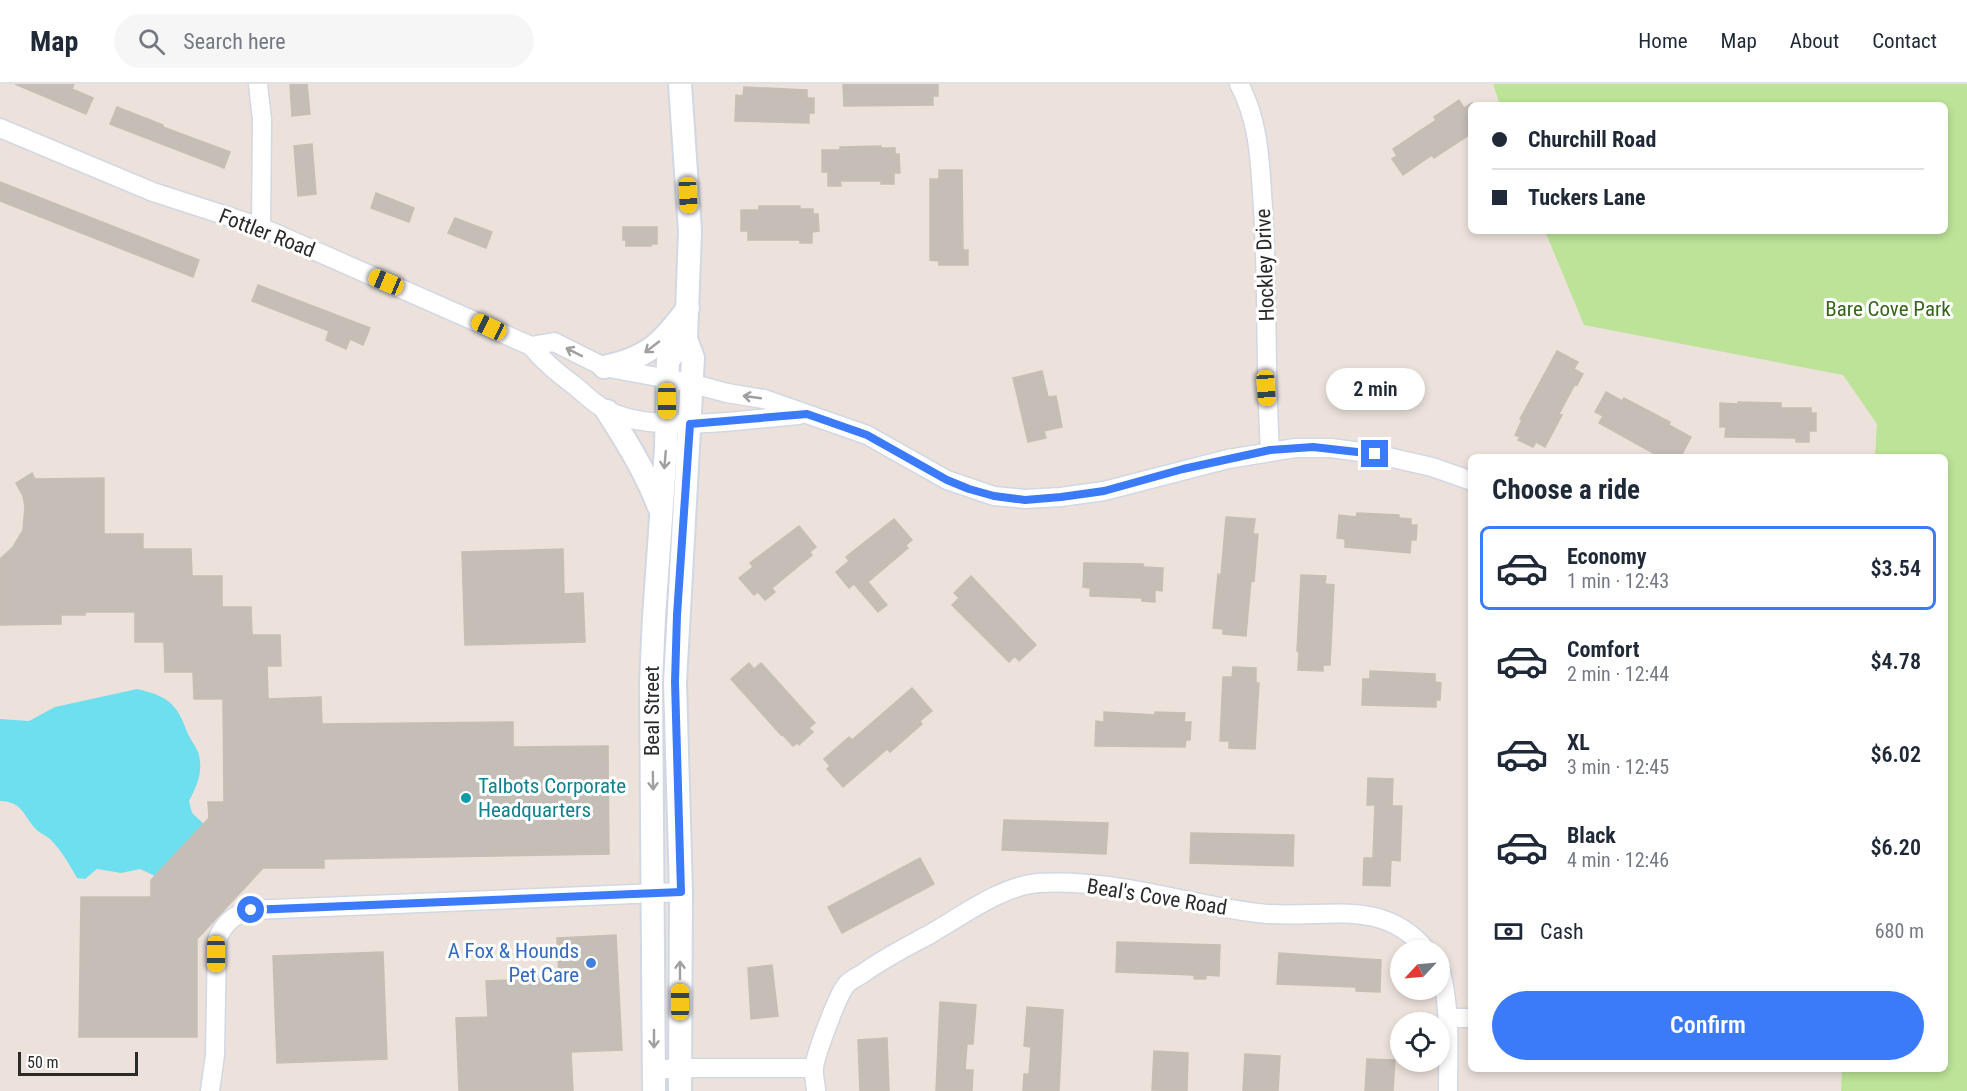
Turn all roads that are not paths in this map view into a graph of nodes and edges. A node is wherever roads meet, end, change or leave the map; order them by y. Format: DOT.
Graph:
graph roads {
  1 [pos="258,84"];
  2 [pos="680,84"];
  3 [pos="1239,84"];
  4 [pos="0,128"];
  5 [pos="261,227"];
  6 [pos="688,308"];
  7 [pos="686,339"];
  8 [pos="531,346"];
  9 [pos="604,367"];
  10 [pos="667,379"];
  11 [pos="690,383"];
  12 [pos="607,411"];
  13 [pos="807,414"];
  14 [pos="666,424"];
  15 [pos="690,424"];
  16 [pos="1270,450"];
  17 [pos="1468,480"];
  18 [pos="660,510"];
  19 [pos="681,892"];
  20 [pos="654,894"];
  21 [pos="1419,940"];
  22 [pos="1450,1018"];
  23 [pos="1468,1018"];
  24 [pos="680,1068"];
  25 [pos="814,1068"];
  26 [pos="1448,1072"];
  27 [pos="654,1081"];
  28 [pos="210,1091"];
  29 [pos="680,1091"];
  30 [pos="816,1091"];
  31 [pos="1448,1091"];
  1 -- 5 [label="street"];
  2 -- 6 [label="street, Beal Street"];
  3 -- 16 [label="street, Hockley Drive"];
  4 -- 5 [label="street, Fottler Road"];
  5 -- 8 [label="street, Fottler Road"];
  6 -- 7 [label="street, Beal Street"];
  6 -- 9 [label="street, one-way"];
  7 -- 10 [label="street, Beal Street"];
  7 -- 11 [label="street, Beal Street"];
  9 -- 8 [label="street, Fottler Road, one-way"];
  8 -- 12 [label="street, Fottler Road"];
  9 -- 10 [label="street, Fottler Road"];
  10 -- 11 [label="street, Fottler Road"];
  10 -- 14 [label="street, Beal Street"];
  13 -- 11 [label="street, Fottler Road, one-way"];
  11 -- 15 [label="street, Beal Street"];
  12 -- 14 [label="street, Fottler Road"];
  12 -- 18 [label="street"];
  13 -- 15 [label="street, Fottler Road"];
  13 -- 16 [label="street, Fottler Road"];
  14 -- 15 [label="street, Fottler Road"];
  14 -- 18 [label="street, Beal Street, one-way"];
  15 -- 19 [label="street, Beal Street"];
  16 -- 17 [label="street, Fottler Road"];
  18 -- 20 [label="street, Beal Street, one-way"];
  19 -- 20 [label="street"];
  24 -- 19 [label="street, Beal Street, one-way"];
  20 -- 27 [label="street, Beal Street, one-way"];
  20 -- 28 [label="street"];
  21 -- 25 [label="street, Beal's Cove Road"];
  22 -- 23 [label="street"];
  24 -- 25 [label="street"];
  24 -- 27 [label="street"];
  24 -- 29 [label="street, Beal Street"];
  25 -- 30 [label="street, Beal's Cove Road"];
  26 -- 31 [label="street"];
}
